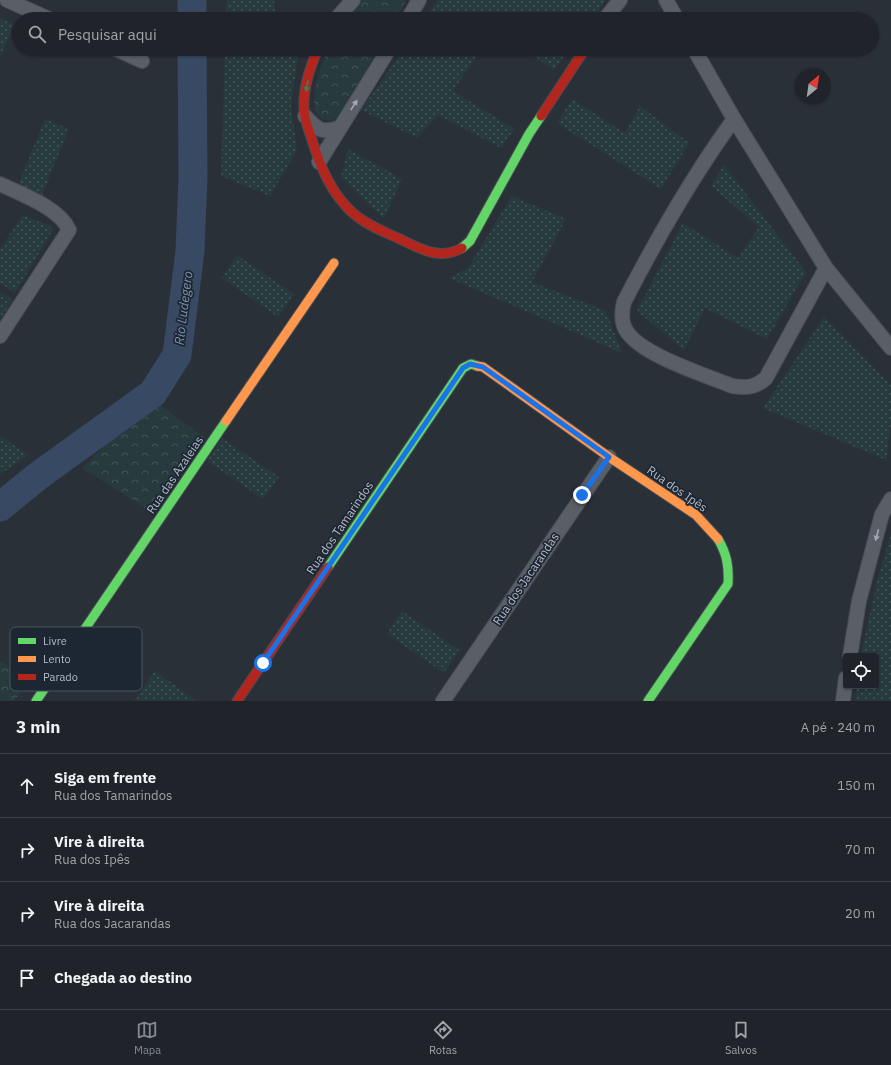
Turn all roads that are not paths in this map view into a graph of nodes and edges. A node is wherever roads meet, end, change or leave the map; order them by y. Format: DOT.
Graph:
graph roads {
  1 [pos="7,0"];
  2 [pos="353,0"];
  3 [pos="419,0"];
  4 [pos="620,0"];
  5 [pos="666,0"];
  6 [pos="34,12"];
  7 [pos="342,12"];
  8 [pos="412,12"];
  9 [pos="611,12"];
  10 [pos="673,12"];
  11 [pos="131,56"];
  12 [pos="315,56"];
  13 [pos="385,56"];
  14 [pos="580,56"];
  15 [pos="698,56"];
  16 [pos="142,61"];
  17 [pos="304,114"];
  18 [pos="734,119"];
  19 [pos="341,127"];
  20 [pos="319,162"];
  21 [pos="0,184"];
  22 [pos="334,263"];
  23 [pos="826,268"];
  24 [pos="0,336"];
  25 [pos="891,348"];
  26 [pos="463,368"];
  27 [pos="609,457"];
  28 [pos="891,499"];
  29 [pos="86,627"];
  30 [pos="850,653"];
  31 [pos="845,689"];
  32 [pos="43,691"];
  33 [pos="36,701"];
  34 [pos="236,701"];
  35 [pos="443,701"];
  36 [pos="648,701"];
  37 [pos="843,701"];
  1 -- 6 [label="street"];
  2 -- 7 [label="street"];
  3 -- 8 [label="street"];
  4 -- 9 [label="street"];
  5 -- 10 [label="street"];
  11 -- 16 [label="street"];
  12 -- 17 [label="street, one-way"];
  19 -- 13 [label="street, one-way"];
  14 -- 20 [label="street"];
  15 -- 18 [label="street"];
  17 -- 19 [label="street"];
  17 -- 20 [label="street"];
  18 -- 23 [label="street"];
  18 -- 23 [label="street"];
  19 -- 20 [label="street"];
  21 -- 24 [label="street"];
  22 -- 29 [label="street, Rua das Azaleias"];
  23 -- 25 [label="street"];
  26 -- 27 [label="street, Rua dos Ipês"];
  26 -- 34 [label="street, Rua dos Tamarindos"];
  27 -- 35 [label="street, Rua dos Jacarandas"];
  27 -- 36 [label="street, Rua dos Ipês"];
  28 -- 30 [label="street, one-way"];
  31 -- 37 [label="street"];
  32 -- 33 [label="street, Rua das Azaleias"];
}
